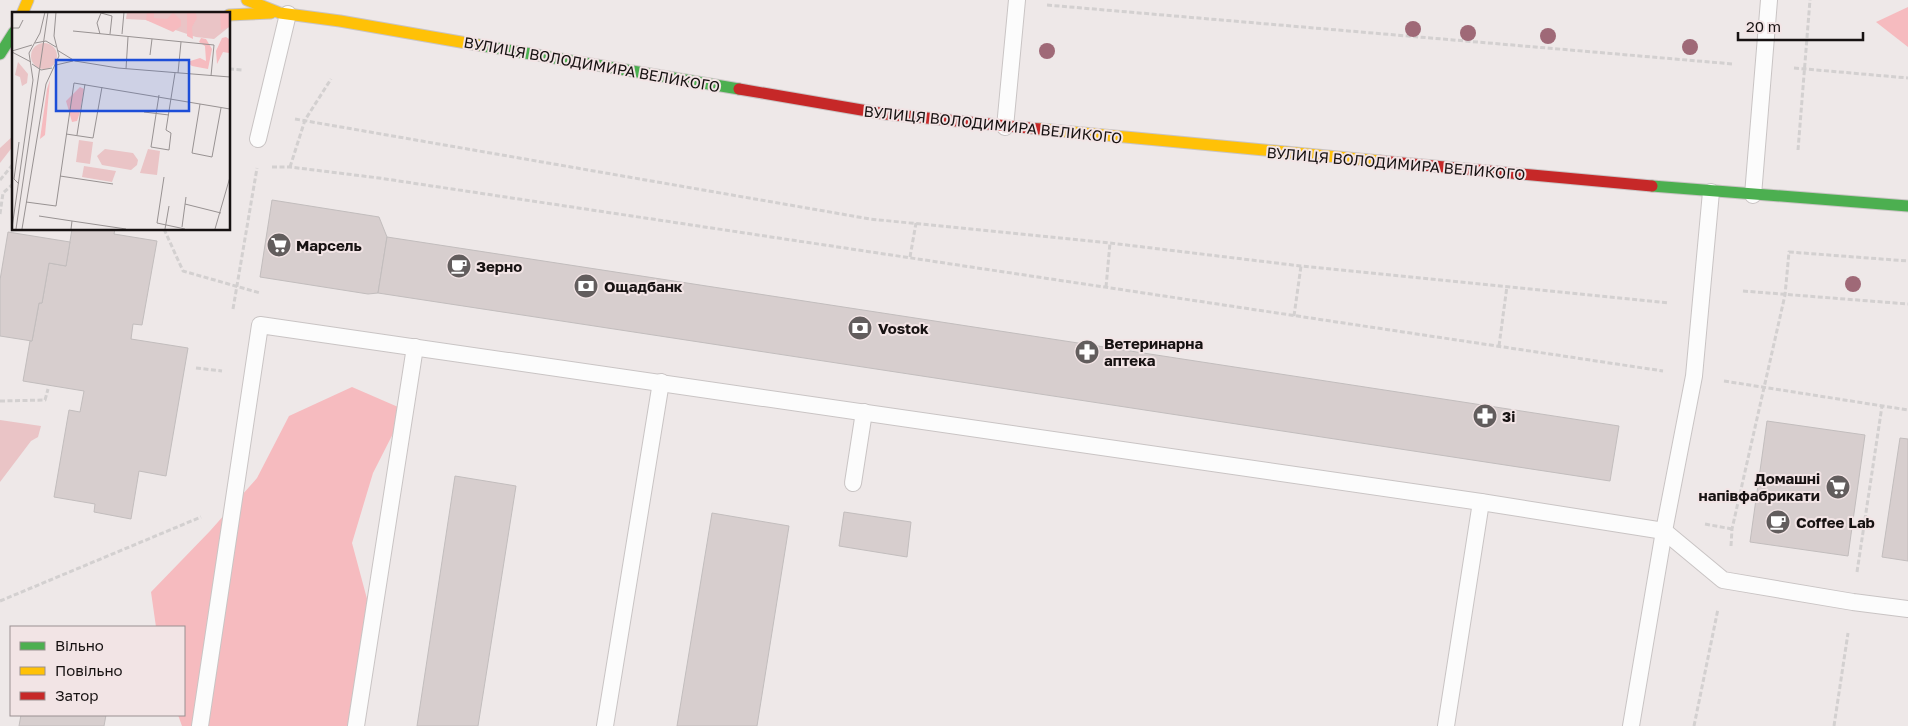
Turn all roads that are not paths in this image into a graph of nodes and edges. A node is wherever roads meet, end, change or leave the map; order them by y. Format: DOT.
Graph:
graph roads {
  1 [pos="28,0"];
  2 [pos="247,0"];
  3 [pos="1769,0"];
  4 [pos="1017,1"];
  5 [pos="23,12"];
  6 [pos="284,13"];
  7 [pos="230,15"];
  8 [pos="12,37"];
  9 [pos="0,54"];
  10 [pos="1005,127"];
  11 [pos="258,139"];
  12 [pos="1711,192"];
  13 [pos="1753,195"];
  14 [pos="1908,206"];
  15 [pos="415,347"];
  16 [pos="661,382"];
  17 [pos="864,412"];
  18 [pos="853,483"];
  19 [pos="1481,502"];
  20 [pos="1664,531"];
  21 [pos="1908,609"];
  22 [pos="200,726"];
  23 [pos="356,726"];
  24 [pos="604,726"];
  25 [pos="1446,726"];
  26 [pos="1631,726"];
  1 -- 5 [label="main road"];
  2 -- 6 [label="main road, ВУЛИЦЯ ВОЛОДИМИРА ВЕЛИКОГО"];
  3 -- 13 [label="lane"];
  4 -- 10 [label="lane"];
  6 -- 7 [label="main road, ВУЛИЦЯ ВОЛОДИМИРА ВЕЛИКОГО"];
  6 -- 10 [label="main road, ВУЛИЦЯ ВОЛОДИМИРА ВЕЛИКОГО"];
  6 -- 11 [label="lane"];
  8 -- 9 [label="main road"];
  10 -- 12 [label="main road, ВУЛИЦЯ ВОЛОДИМИРА ВЕЛИКОГО"];
  12 -- 13 [label="main road, ВУЛИЦЯ ВОЛОДИМИРА ВЕЛИКОГО"];
  12 -- 20 [label="lane"];
  13 -- 14 [label="main road, ВУЛИЦЯ ВОЛОДИМИРА ВЕЛИКОГО"];
  15 -- 16 [label="lane"];
  15 -- 22 [label="lane"];
  15 -- 23 [label="lane"];
  16 -- 17 [label="lane"];
  16 -- 24 [label="lane"];
  17 -- 18 [label="lane"];
  17 -- 19 [label="lane"];
  19 -- 20 [label="lane"];
  19 -- 25 [label="lane"];
  20 -- 21 [label="lane"];
  20 -- 26 [label="lane"];
}
